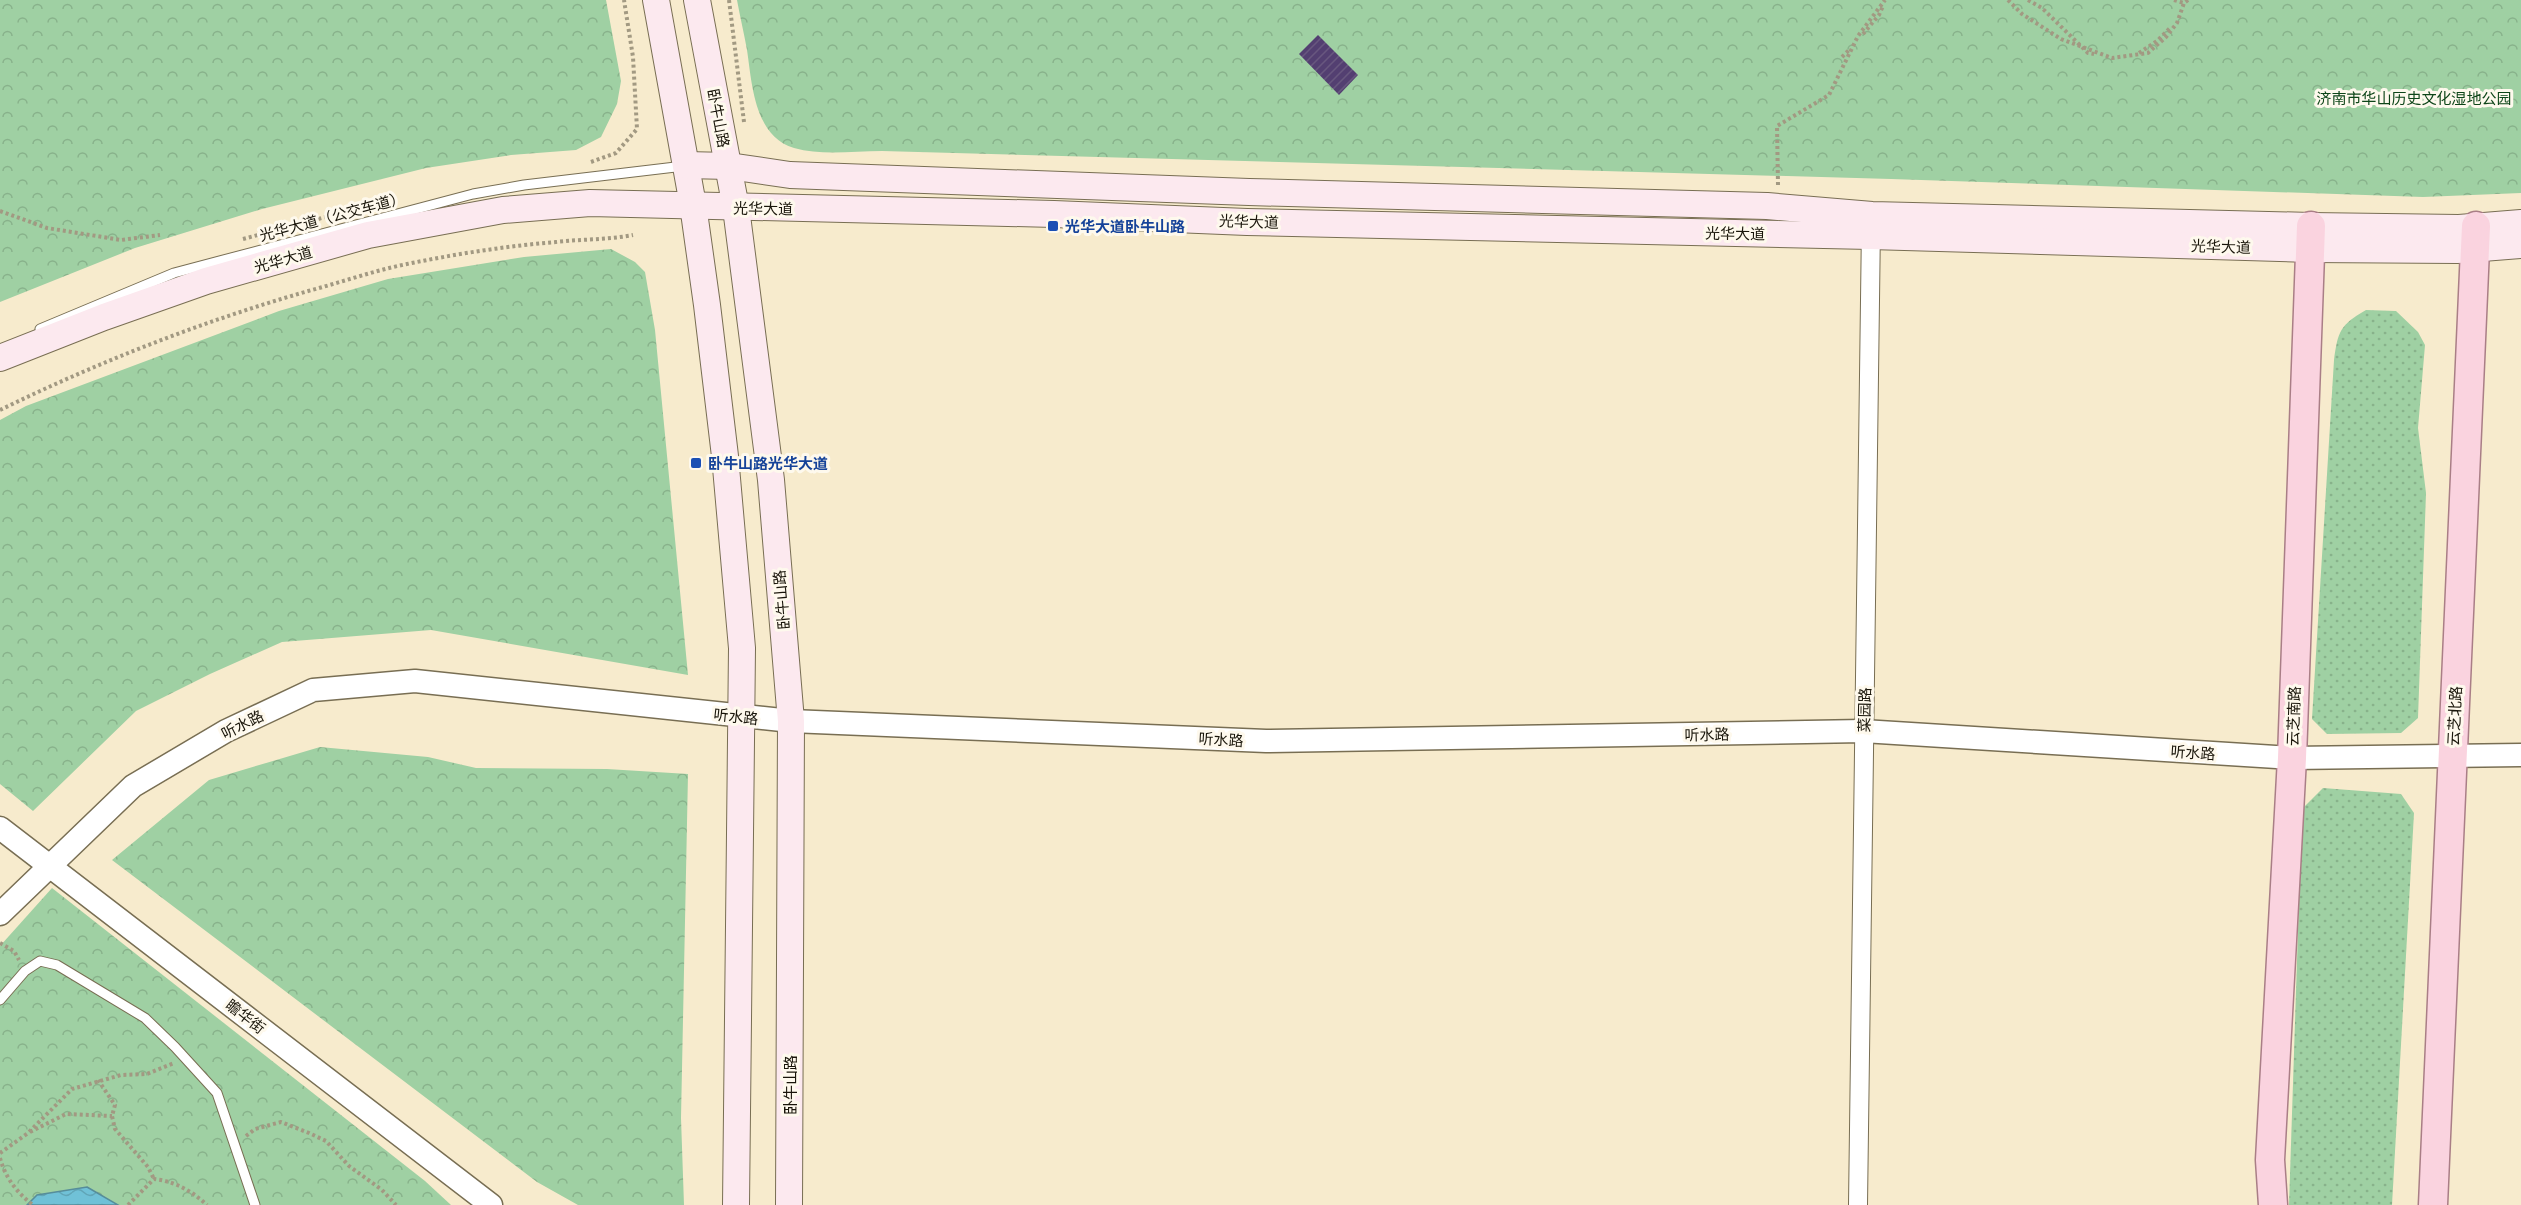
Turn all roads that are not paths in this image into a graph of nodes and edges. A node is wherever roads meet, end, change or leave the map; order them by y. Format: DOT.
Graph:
graph roads {
  1 [pos="656,0"];
  2 [pos="697,0"];
  3 [pos="686,165"];
  4 [pos="729,166"];
  5 [pos="693,205"];
  6 [pos="736,208"];
  7 [pos="2521,223"];
  8 [pos="1871,225"];
  9 [pos="2476,237"];
  10 [pos="2311,238"];
  11 [pos="2521,245"];
  12 [pos="31,334"];
  13 [pos="21,339"];
  14 [pos="0,348"];
  15 [pos="0,358"];
  16 [pos="743,717"];
  17 [pos="791,721"];
  18 [pos="1863,731"];
  19 [pos="2453,754"];
  20 [pos="2521,755"];
  21 [pos="2292,758"];
  22 [pos="0,828"];
  23 [pos="49,866"];
  24 [pos="0,914"];
  25 [pos="0,1000"];
  26 [pos="255,1205"];
  27 [pos="491,1205"];
  28 [pos="736,1205"];
  29 [pos="789,1205"];
  30 [pos="1858,1205"];
  31 [pos="2273,1205"];
  32 [pos="2433,1205"];
  1 -- 3 [label="main road"];
  2 -- 4 [label="main road, 卧牛山路"];
  3 -- 4 [label="main road, 光华大道"];
  3 -- 5 [label="main road"];
  3 -- 12 [label="lane, 光华大道（公交车道）"];
  4 -- 6 [label="main road, 卧牛山路"];
  4 -- 8 [label="main road, 光华大道"];
  5 -- 6 [label="main road, 光华大道"];
  5 -- 15 [label="main road, 光华大道"];
  5 -- 16 [label="main road"];
  6 -- 8 [label="main road, 光华大道"];
  6 -- 17 [label="main road, 卧牛山路"];
  7 -- 9 [label="main road, 光华大道"];
  8 -- 10 [label="main road, 光华大道"];
  8 -- 18 [label="street, 菜园路"];
  9 -- 10 [label="main road, 光华大道"];
  9 -- 11 [label="main road, 光华大道"];
  9 -- 19 [label="main road, 云芝北路"];
  10 -- 21 [label="main road, 云芝南路"];
  13 -- 14 [label="lane"];
  16 -- 17 [label="street, 听水路"];
  16 -- 23 [label="street, 听水路"];
  16 -- 28 [label="main road"];
  17 -- 18 [label="street, 听水路"];
  17 -- 29 [label="main road, 卧牛山路"];
  18 -- 21 [label="street, 听水路"];
  18 -- 30 [label="street, 菜园路"];
  19 -- 20 [label="street, 听水路"];
  19 -- 21 [label="street, 听水路"];
  19 -- 32 [label="main road, 云芝北路"];
  21 -- 31 [label="main road, 云芝南路"];
  22 -- 23 [label="street, 瞻华街"];
  23 -- 24 [label="street, 听水路"];
  23 -- 27 [label="street, 瞻华街"];
  25 -- 26 [label="lane"];
}
